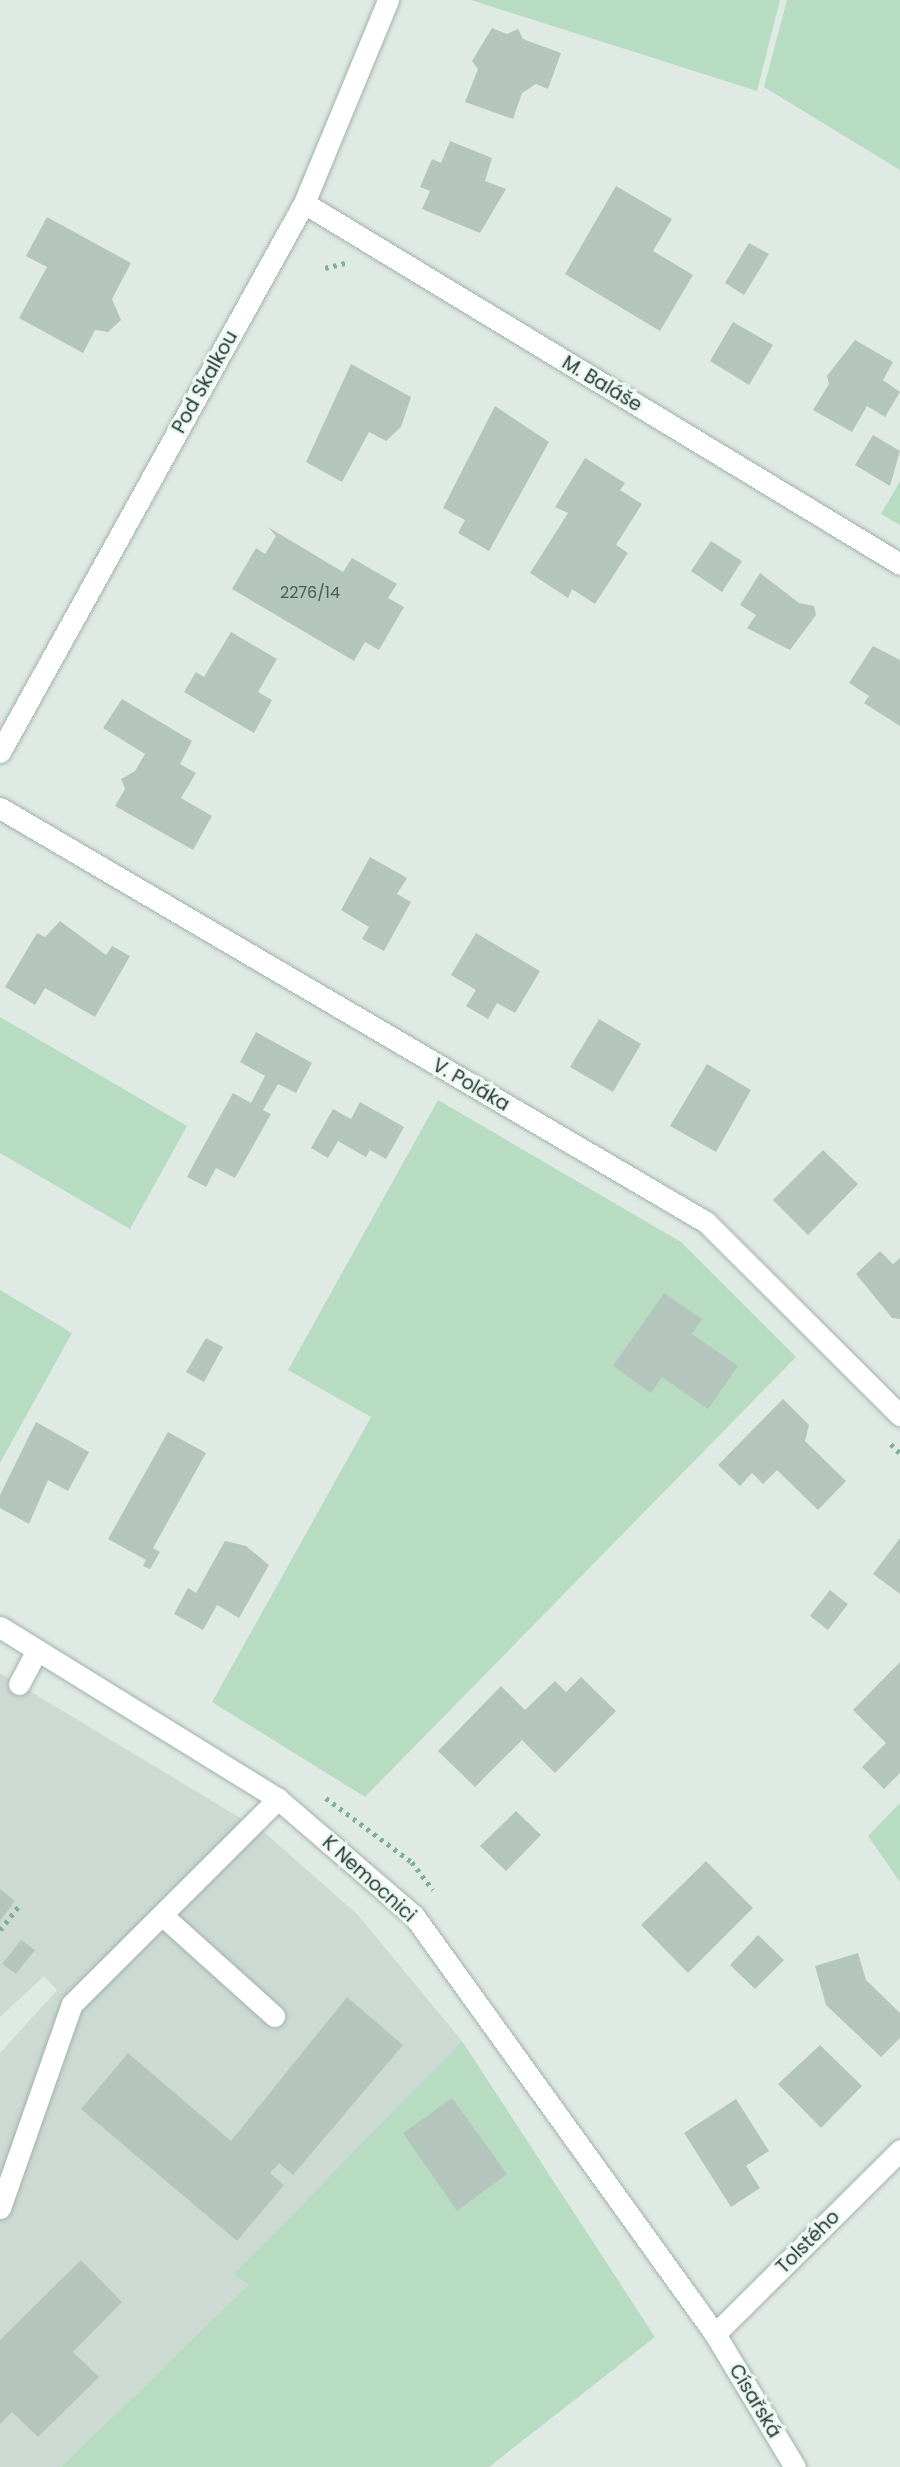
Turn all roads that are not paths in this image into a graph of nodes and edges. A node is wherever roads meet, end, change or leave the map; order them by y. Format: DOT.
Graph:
graph roads {
  1 [pos="388,0"];
  2 [pos="304,203"];
  3 [pos="900,564"];
  4 [pos="0,752"];
  5 [pos="0,808"];
  6 [pos="900,1415"];
  7 [pos="0,1627"];
  8 [pos="37,1650"];
  9 [pos="19,1684"];
  10 [pos="278,1799"];
  11 [pos="162,1915"];
  12 [pos="274,2016"];
  13 [pos="900,2150"];
  14 [pos="0,2208"];
  15 [pos="715,2334"];
  16 [pos="795,2467"];
  1 -- 2 [label="street, Pod Skalkou"];
  2 -- 3 [label="street, M. Baláše"];
  2 -- 4 [label="street, Pod Skalkou"];
  5 -- 6 [label="street, V. Poláka"];
  7 -- 8 [label="street, K Nemocnici"];
  8 -- 9 [label="street"];
  8 -- 10 [label="street, K Nemocnici"];
  10 -- 11 [label="street"];
  10 -- 15 [label="street, K Nemocnici"];
  11 -- 12 [label="street"];
  11 -- 14 [label="street"];
  13 -- 15 [label="street, Tolstého"];
  15 -- 16 [label="street, Císařská"];
}
